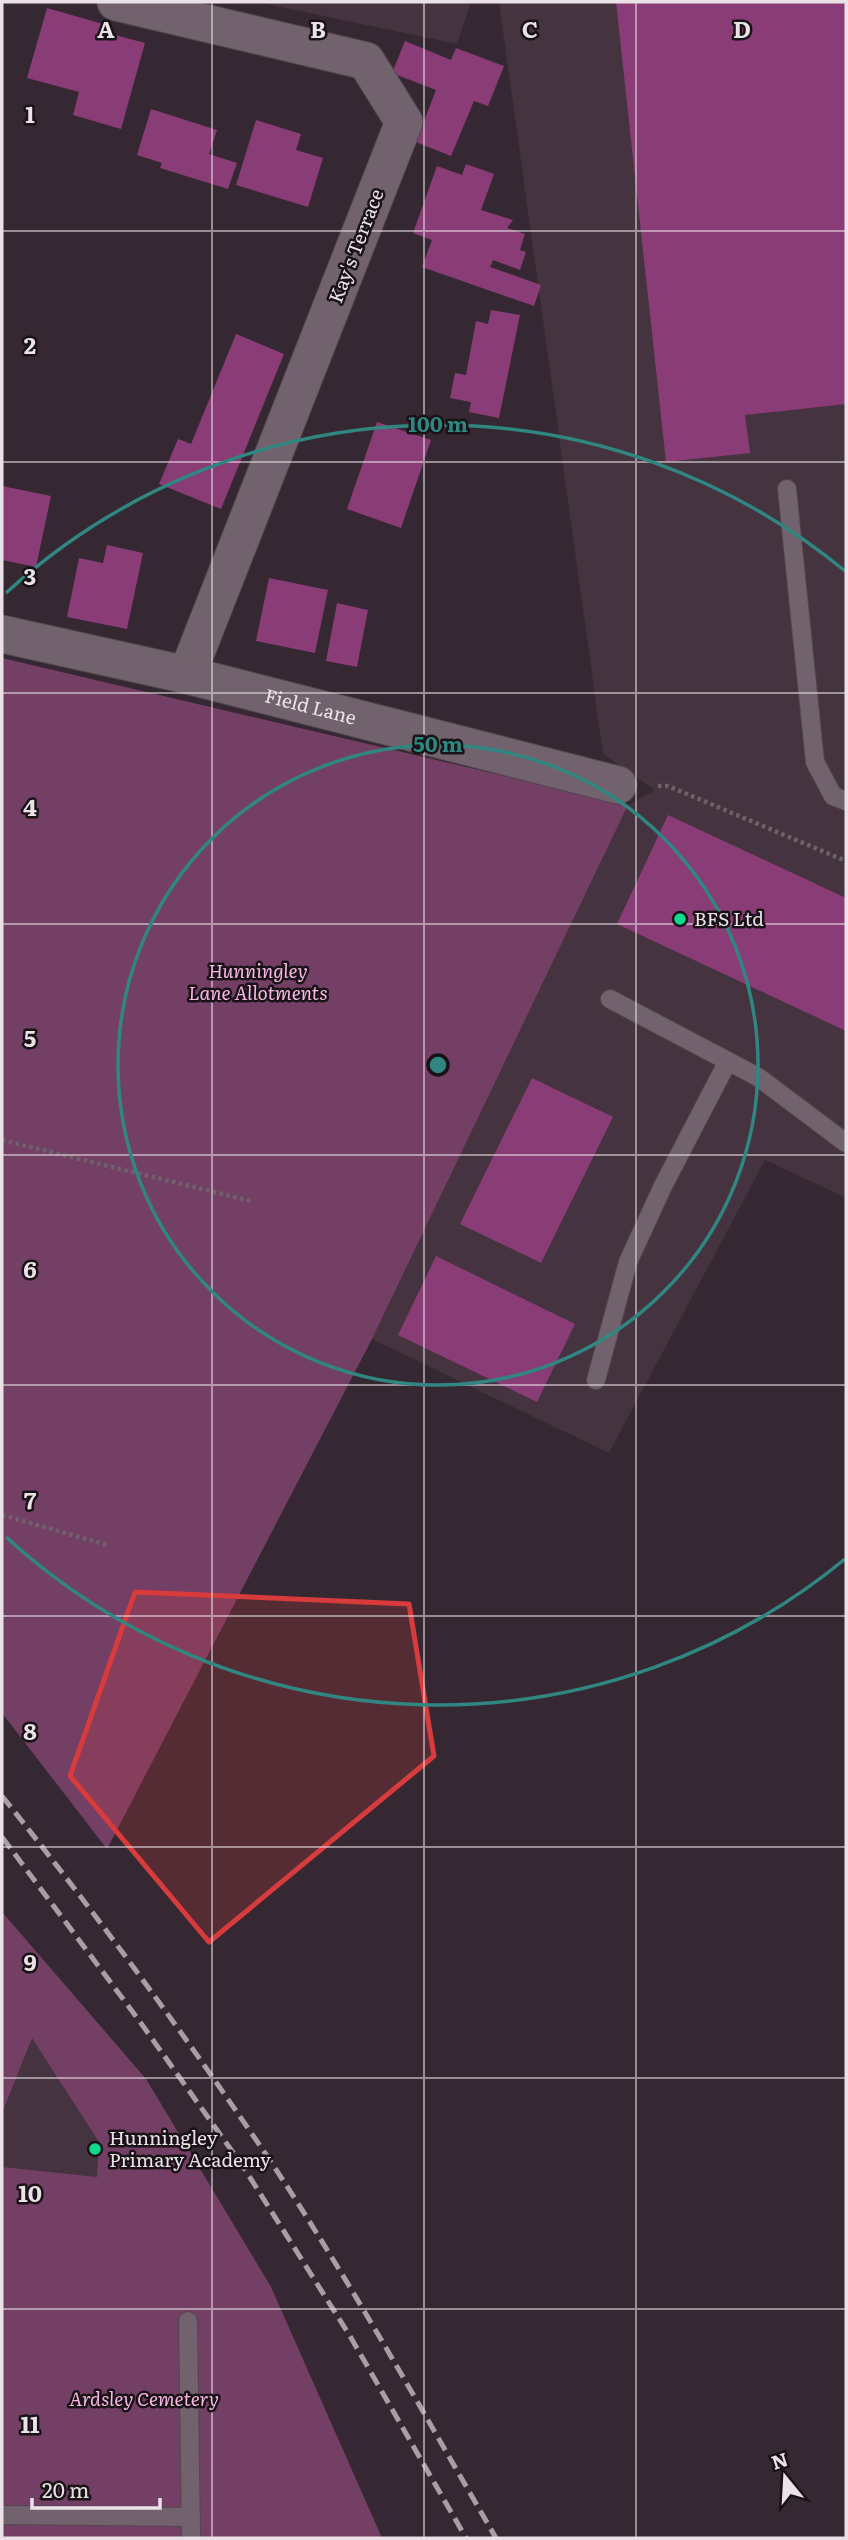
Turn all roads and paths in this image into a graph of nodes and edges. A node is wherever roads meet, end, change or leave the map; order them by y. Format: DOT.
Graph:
graph roads {
  1 [pos="116,2"];
  2 [pos="787,489"];
  3 [pos="2,634"];
  4 [pos="187,675"];
  5 [pos="618,785"];
  6 [pos="846,801"];
  7 [pos="846,861"];
  8 [pos="610,999"];
  9 [pos="728,1061"];
  10 [pos="2,1140"];
  11 [pos="846,1143"];
  12 [pos="251,1201"];
  13 [pos="596,1380"];
  14 [pos="2,1515"];
  15 [pos="107,1545"];
  16 [pos="188,2320"];
  17 [pos="2,2515"];
  18 [pos="191,2517"];
  19 [pos="191,2538"];
  1 -- 4 [label="street, Kay's Terrace"];
  2 -- 6 [label="lane"];
  3 -- 4 [label="street, Field Lane"];
  4 -- 5 [label="street, Field Lane"];
  5 -- 7 [label="path"];
  8 -- 9 [label="lane"];
  9 -- 11 [label="lane"];
  9 -- 13 [label="lane"];
  10 -- 12 [label="path"];
  14 -- 15 [label="path"];
  16 -- 18 [label="lane"];
  17 -- 18 [label="lane"];
  18 -- 19 [label="lane"];
}
